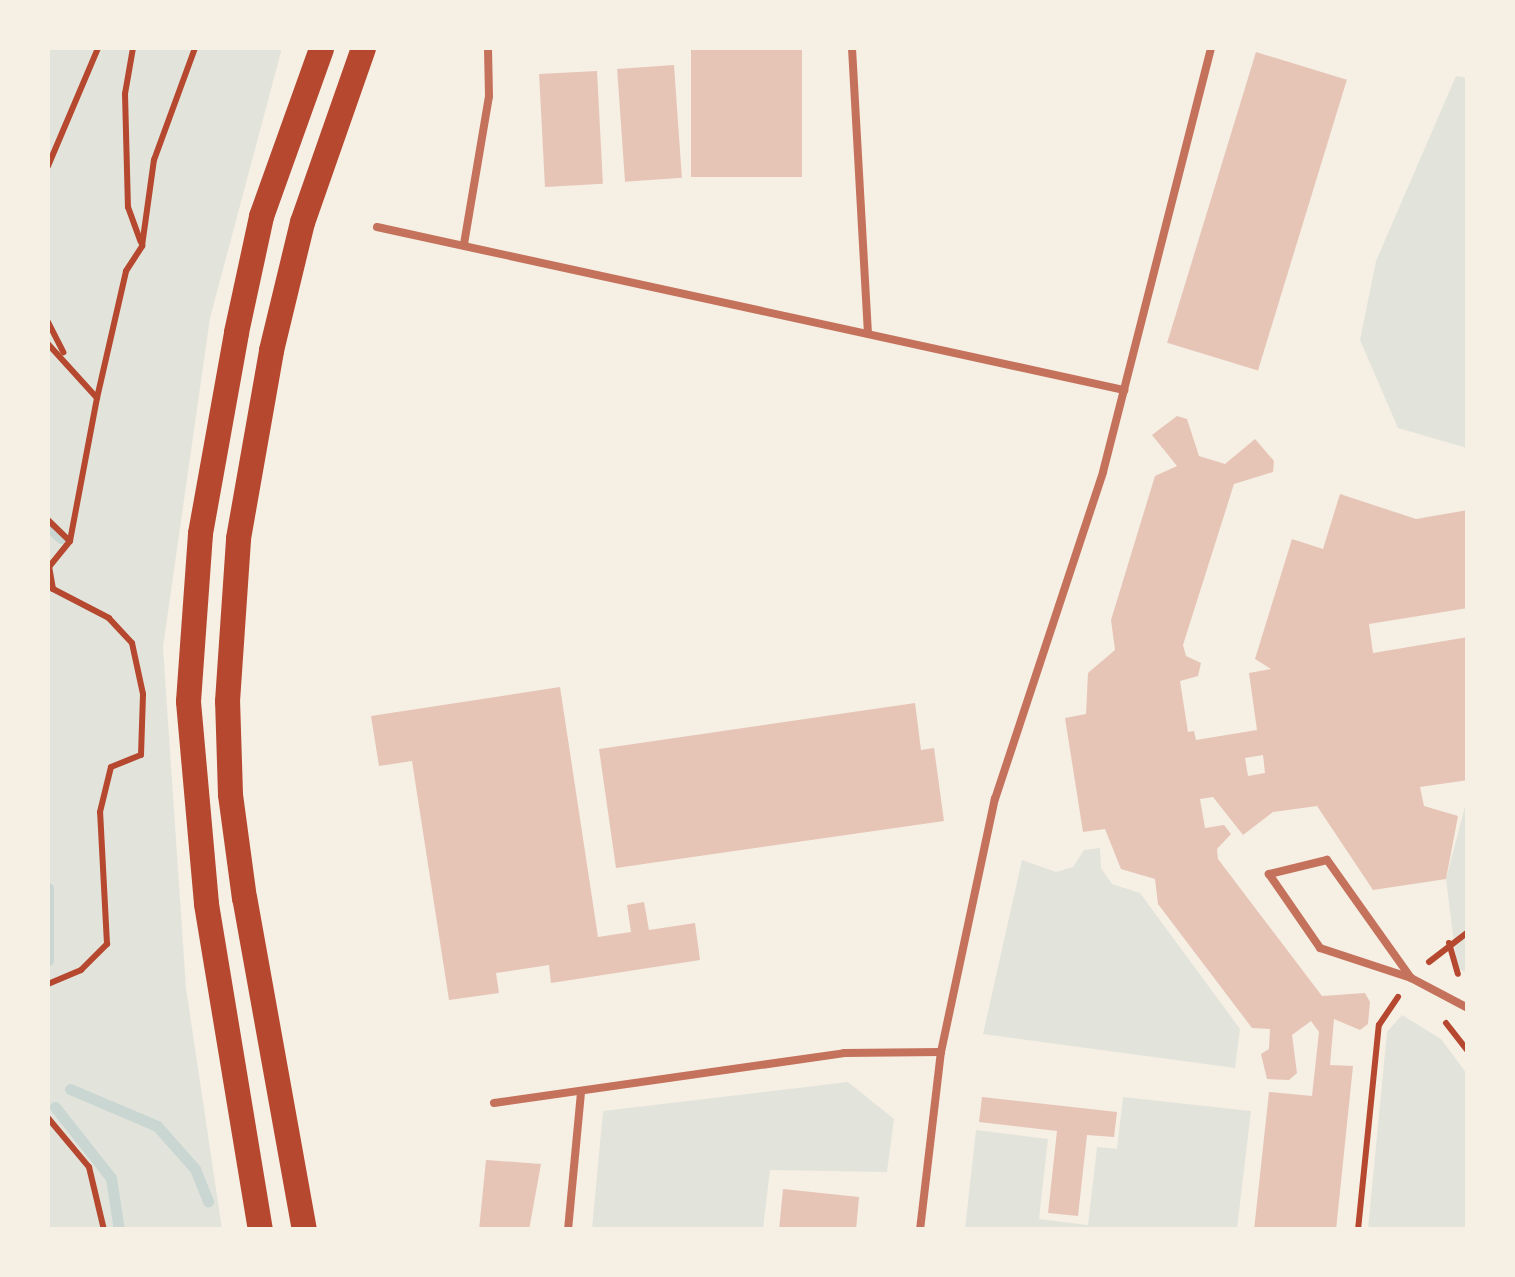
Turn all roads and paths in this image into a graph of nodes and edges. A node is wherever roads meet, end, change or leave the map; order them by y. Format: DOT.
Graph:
graph roads {
  1 [pos="98,48"];
  2 [pos="133,48"];
  3 [pos="195,48"];
  4 [pos="321,48"];
  5 [pos="363,48"];
  6 [pos="488,48"];
  7 [pos="852,48"];
  8 [pos="1208,48"];
  9 [pos="48,166"];
  10 [pos="377,227"];
  11 [pos="464,244"];
  12 [pos="142,246"];
  13 [pos="48,322"];
  14 [pos="868,333"];
  15 [pos="48,344"];
  16 [pos="64,355"];
  17 [pos="1124,390"];
  18 [pos="98,398"];
  19 [pos="48,520"];
  20 [pos="70,540"];
  21 [pos="48,567"];
  22 [pos="1468,932"];
  23 [pos="1412,978"];
  24 [pos="1468,980"];
  25 [pos="48,984"];
  26 [pos="1468,1008"];
  27 [pos="941,1052"];
  28 [pos="581,1093"];
  29 [pos="494,1104"];
  30 [pos="48,1118"];
  31 [pos="104,1230"];
  32 [pos="260,1230"];
  33 [pos="304,1230"];
  34 [pos="568,1230"];
  35 [pos="920,1230"];
  36 [pos="1358,1230"];
  1 -- 9 [label="path"];
  2 -- 12 [label="path"];
  3 -- 12 [label="path"];
  4 -- 32 [label="main road"];
  5 -- 33 [label="main road"];
  6 -- 11 [label="lane"];
  7 -- 14 [label="lane"];
  8 -- 17 [label="lane"];
  10 -- 11 [label="lane"];
  11 -- 14 [label="lane"];
  12 -- 18 [label="path"];
  13 -- 16 [label="path"];
  14 -- 17 [label="lane"];
  15 -- 16 [label="path"];
  16 -- 18 [label="path"];
  17 -- 27 [label="lane"];
  18 -- 20 [label="path"];
  19 -- 20 [label="path"];
  20 -- 21 [label="path"];
  21 -- 25 [label="path"];
  22 -- 24 [label="path"];
  23 -- 23 [label="lane"];
  23 -- 26 [label="lane"];
  23 -- 36 [label="path"];
  27 -- 28 [label="lane"];
  27 -- 35 [label="lane"];
  28 -- 29 [label="lane"];
  28 -- 34 [label="lane"];
  30 -- 31 [label="path"];
}
